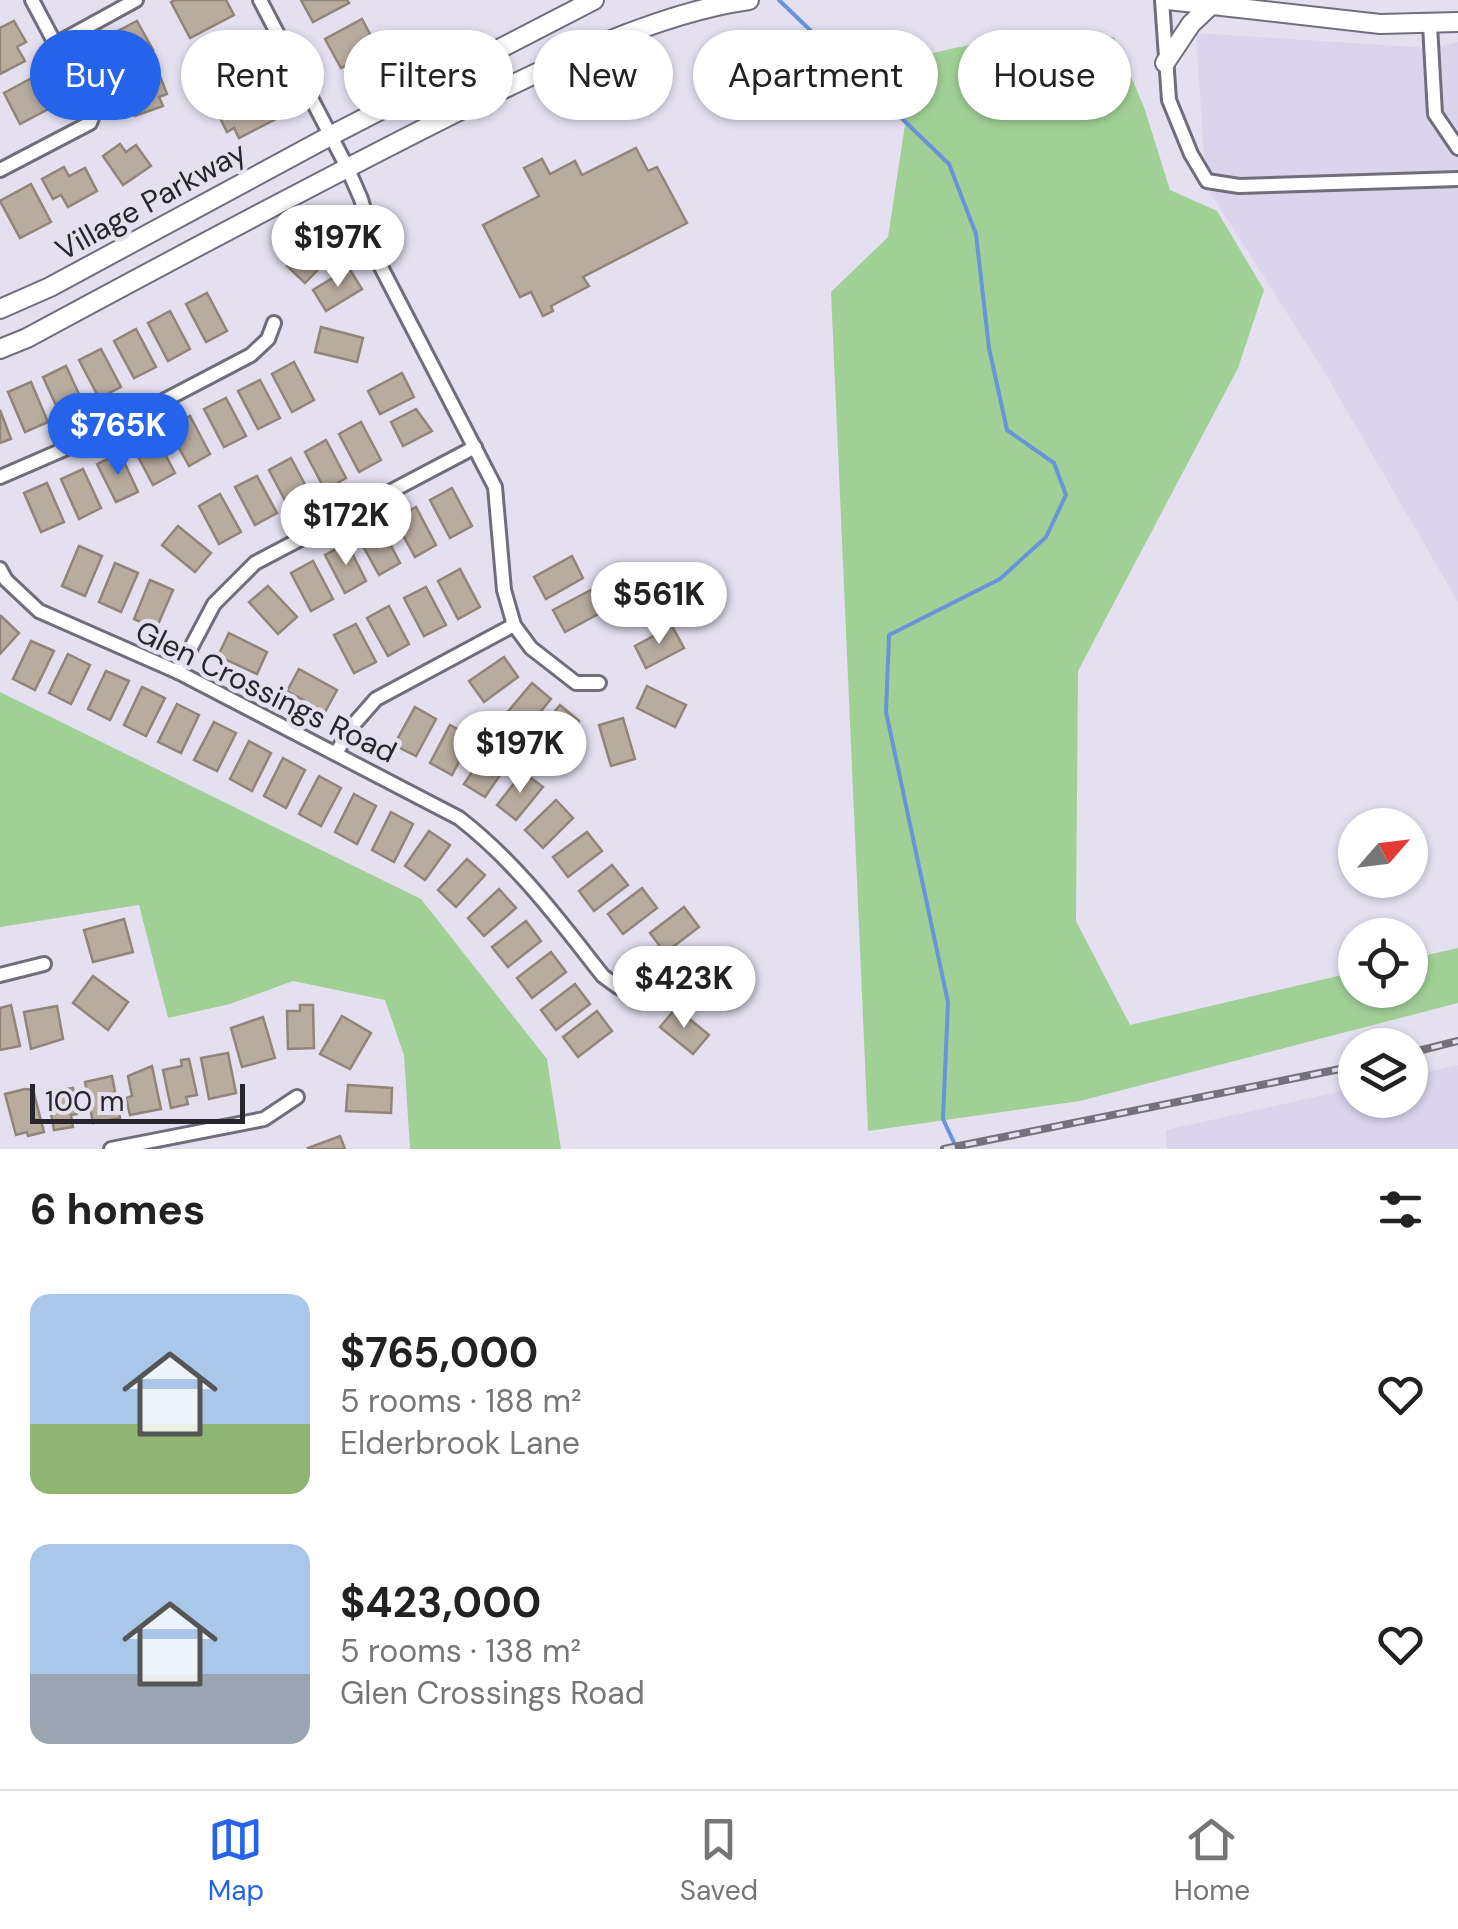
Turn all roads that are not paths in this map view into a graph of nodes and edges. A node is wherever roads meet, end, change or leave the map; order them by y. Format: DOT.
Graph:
graph roads {
  1 [pos="32,0"];
  2 [pos="136,0"];
  3 [pos="260,0"];
  4 [pos="594,0"];
  5 [pos="748,0"];
  6 [pos="1165,0"];
  7 [pos="1212,5"];
  8 [pos="1458,22"];
  9 [pos="1430,25"];
  10 [pos="48,30"];
  11 [pos="81,30"];
  12 [pos="1165,64"];
  13 [pos="92,120"];
  14 [pos="330,136"];
  15 [pos="1458,148"];
  16 [pos="347,167"];
  17 [pos="0,170"];
  18 [pos="1458,179"];
  19 [pos="0,309"];
  20 [pos="274,322"];
  21 [pos="0,348"];
  22 [pos="475,447"];
  23 [pos="0,477"];
  24 [pos="0,569"];
  25 [pos="514,625"];
  26 [pos="178,672"];
  27 [pos="599,683"];
  28 [pos="336,753"];
  29 [pos="44,964"];
  30 [pos="0,974"];
  31 [pos="632,991"];
  32 [pos="298,1097"];
  33 [pos="111,1149"];
  1 -- 10 [label="street"];
  2 -- 11 [label="street"];
  3 -- 14 [label="street"];
  4 -- 14 [label="main road, Village Parkway"];
  5 -- 16 [label="main road, Village Parkway"];
  6 -- 7 [label="main road"];
  6 -- 12 [label="street"];
  7 -- 9 [label="main road"];
  7 -- 12 [label="main road"];
  8 -- 9 [label="main road"];
  9 -- 15 [label="street"];
  12 -- 18 [label="street"];
  13 -- 17 [label="street"];
  14 -- 16 [label="street"];
  14 -- 19 [label="main road, Village Parkway"];
  16 -- 21 [label="main road, Village Parkway"];
  16 -- 22 [label="street"];
  20 -- 23 [label="street"];
  22 -- 25 [label="street"];
  22 -- 26 [label="street"];
  24 -- 26 [label="street, Glen Crossings Road"];
  25 -- 27 [label="street"];
  25 -- 28 [label="street"];
  26 -- 28 [label="street, Glen Crossings Road"];
  28 -- 31 [label="street, Glen Crossings Road"];
  29 -- 30 [label="street"];
  32 -- 33 [label="street"];
}
